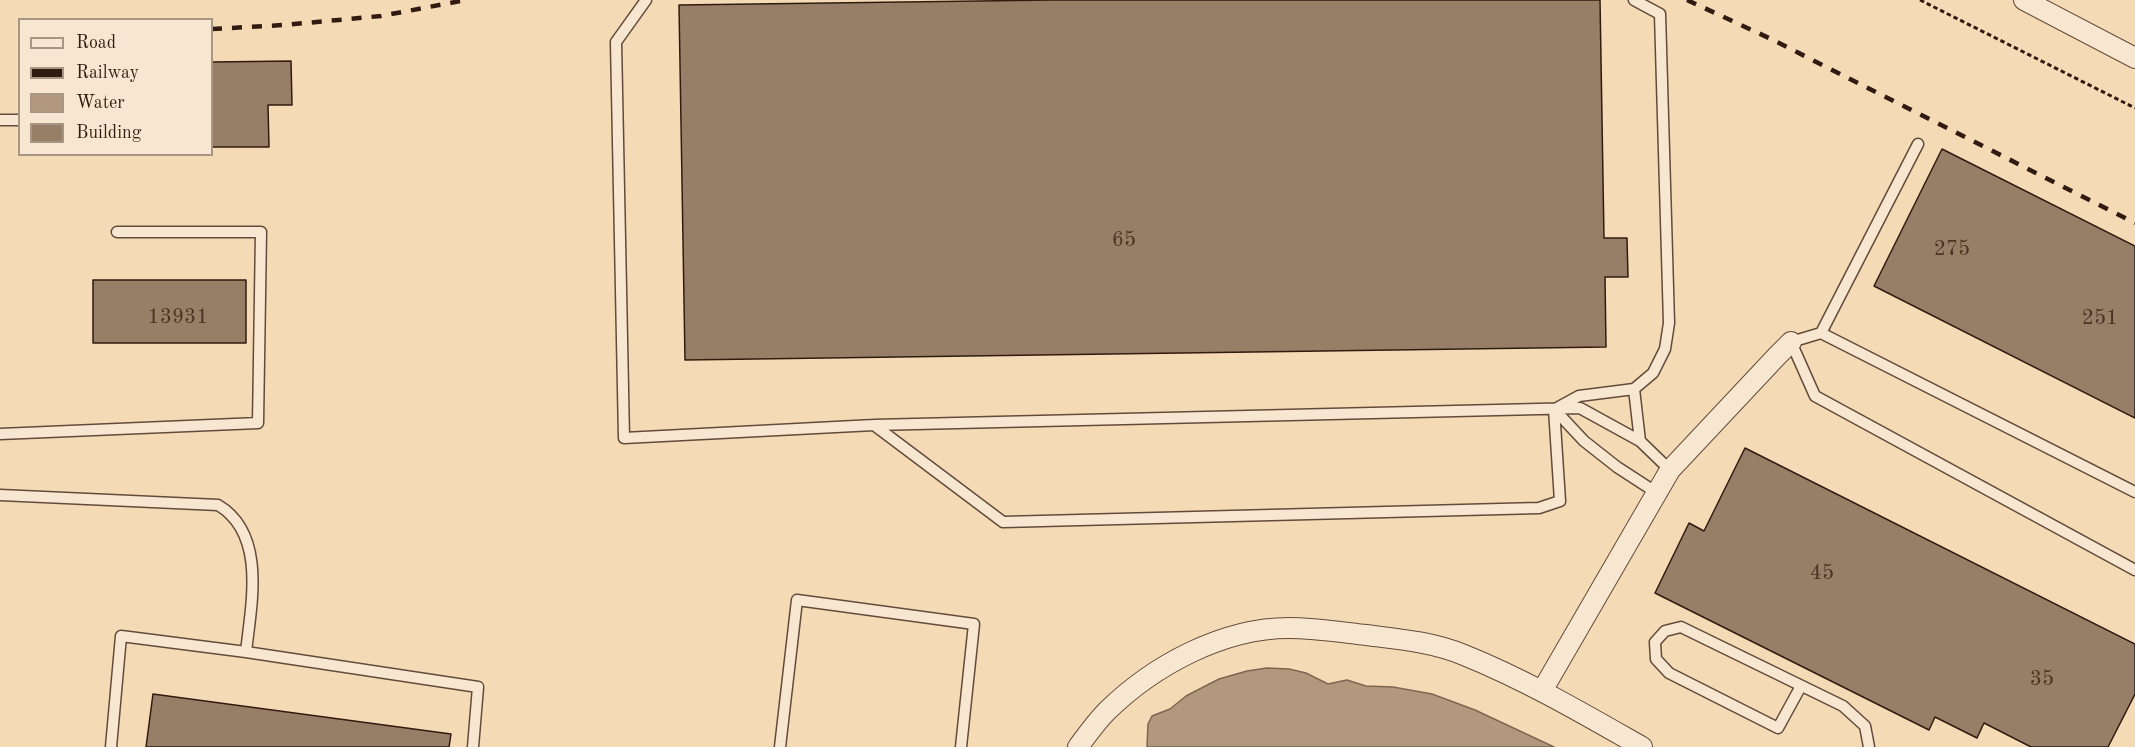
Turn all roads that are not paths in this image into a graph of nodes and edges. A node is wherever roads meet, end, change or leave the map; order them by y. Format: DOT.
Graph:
graph roads {
  1 [pos="646,0"];
  2 [pos="1634,0"];
  3 [pos="2024,0"];
  4 [pos="2135,58"];
  5 [pos="0,120"];
  6 [pos="18,120"];
  7 [pos="1918,144"];
  8 [pos="117,232"];
  9 [pos="1821,333"];
  10 [pos="1791,342"];
  11 [pos="1634,389"];
  12 [pos="1554,409"];
  13 [pos="874,425"];
  14 [pos="0,434"];
  15 [pos="1640,441"];
  16 [pos="1670,470"];
  17 [pos="2135,492"];
  18 [pos="1657,493"];
  19 [pos="0,495"];
  20 [pos="2135,570"];
  21 [pos="246,652"];
  22 [pos="1801,686"];
  23 [pos="1542,691"];
  24 [pos="111,747"];
  25 [pos="472,747"];
  26 [pos="780,747"];
  27 [pos="961,747"];
  28 [pos="1078,747"];
  29 [pos="1642,747"];
  30 [pos="1869,747"];
  1 -- 13 [label="lane"];
  2 -- 11 [label="lane"];
  3 -- 4 [label="street"];
  5 -- 6 [label="lane"];
  7 -- 9 [label="lane"];
  8 -- 14 [label="lane"];
  9 -- 10 [label="lane"];
  9 -- 17 [label="lane"];
  10 -- 16 [label="street"];
  10 -- 20 [label="lane"];
  11 -- 12 [label="lane"];
  11 -- 15 [label="lane"];
  12 -- 13 [label="lane"];
  12 -- 13 [label="lane"];
  12 -- 15 [label="lane"];
  12 -- 18 [label="lane"];
  15 -- 16 [label="lane"];
  16 -- 18 [label="street"];
  18 -- 23 [label="street"];
  19 -- 21 [label="lane"];
  21 -- 24 [label="lane"];
  21 -- 25 [label="lane"];
  22 -- 22 [label="lane"];
  22 -- 30 [label="lane"];
  23 -- 28 [label="street"];
  23 -- 29 [label="street"];
  26 -- 27 [label="lane"];
}
